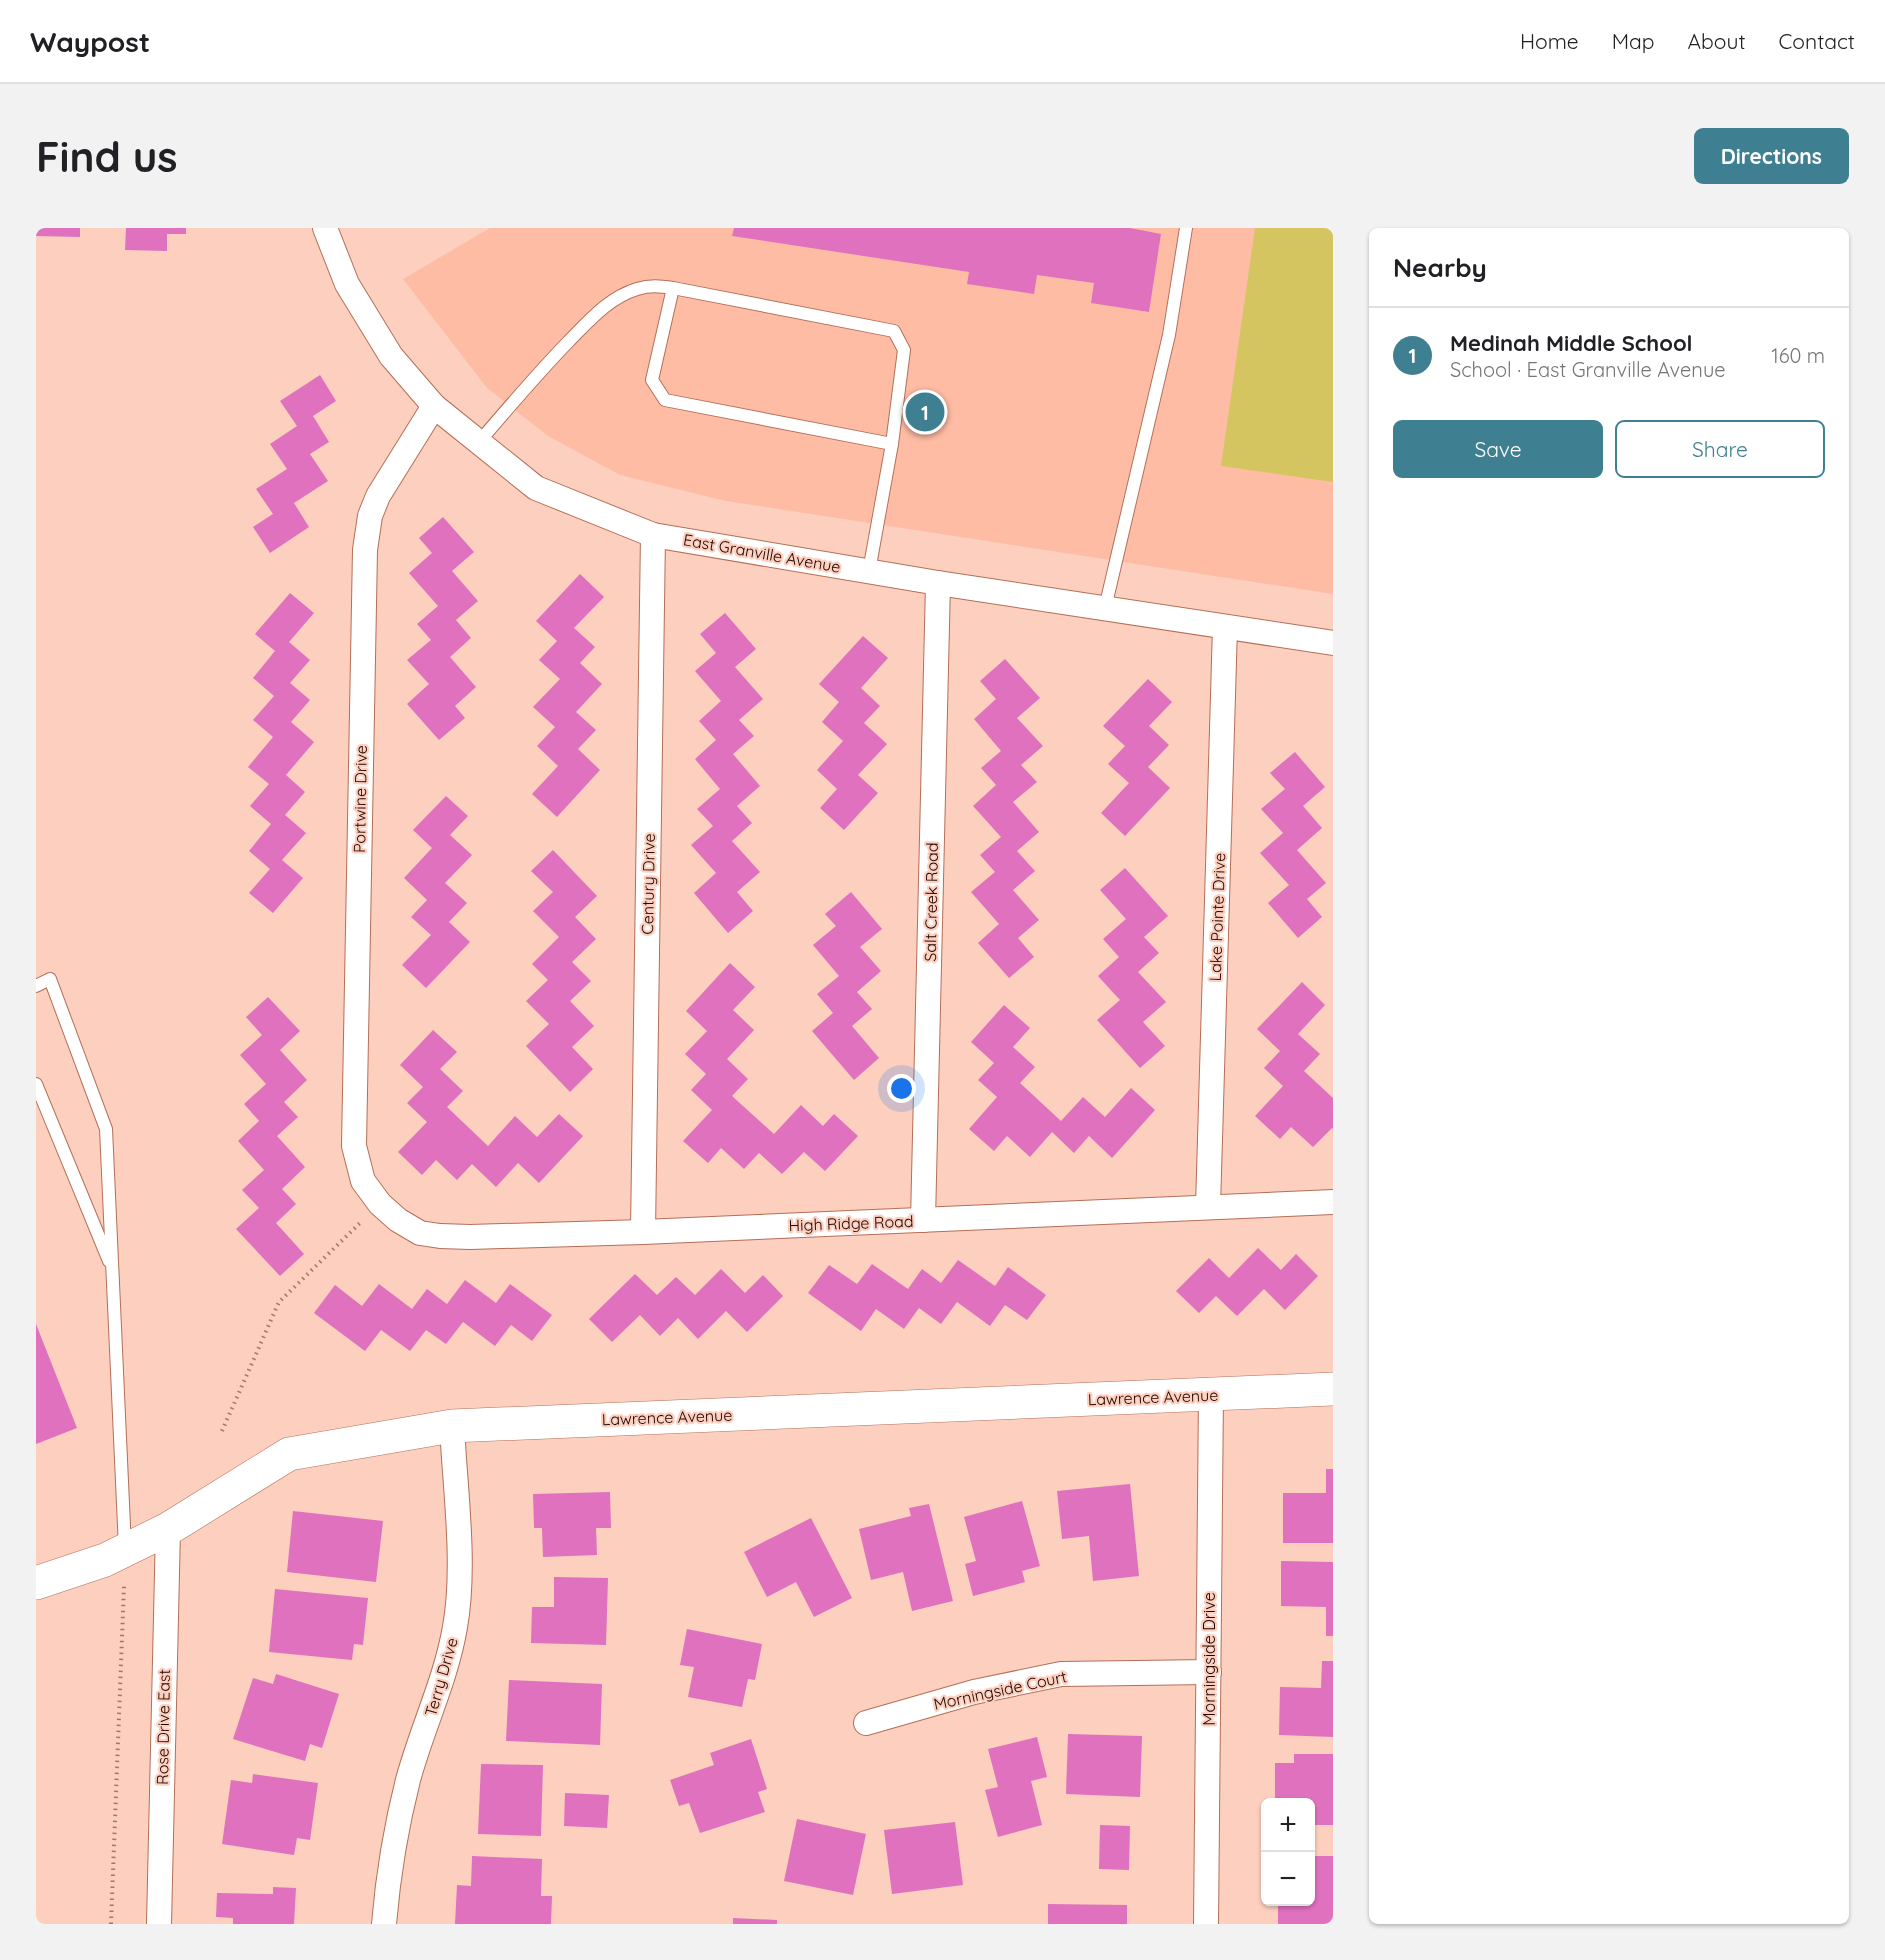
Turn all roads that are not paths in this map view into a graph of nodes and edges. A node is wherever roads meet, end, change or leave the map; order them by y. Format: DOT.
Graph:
graph roads {
  1 [pos="325,228"];
  2 [pos="1186,228"];
  3 [pos="673,288"];
  4 [pos="434,406"];
  5 [pos="479,442"];
  6 [pos="892,444"];
  7 [pos="653,535"];
  8 [pos="869,572"];
  9 [pos="938,583"];
  10 [pos="1106,608"];
  11 [pos="1225,627"];
  12 [pos="1333,643"];
  13 [pos="36,986"];
  14 [pos="36,1084"];
  15 [pos="1333,1202"];
  16 [pos="380,1204"];
  17 [pos="1208,1207"];
  18 [pos="923,1221"];
  19 [pos="643,1232"];
  20 [pos="112,1271"];
  21 [pos="1333,1389"];
  22 [pos="1210,1394"];
  23 [pos="452,1426"];
  24 [pos="168,1529"];
  25 [pos="125,1550"];
  26 [pos="36,1583"];
  27 [pos="1209,1672"];
  28 [pos="866,1723"];
  29 [pos="159,1924"];
  30 [pos="384,1924"];
  31 [pos="1206,1924"];
  1 -- 4 [label="street, East Granville Avenue"];
  2 -- 10 [label="lane"];
  3 -- 5 [label="lane"];
  3 -- 6 [label="lane"];
  3 -- 6 [label="lane"];
  4 -- 5 [label="street, East Granville Avenue"];
  4 -- 16 [label="street, Portwine Drive"];
  5 -- 7 [label="street, East Granville Avenue"];
  6 -- 8 [label="lane"];
  7 -- 8 [label="street, East Granville Avenue"];
  7 -- 19 [label="street, Century Drive"];
  8 -- 9 [label="street, East Granville Avenue"];
  9 -- 10 [label="street, East Granville Avenue"];
  9 -- 18 [label="street, Salt Creek Road"];
  10 -- 11 [label="street, East Granville Avenue"];
  11 -- 12 [label="street, East Granville Avenue"];
  11 -- 17 [label="street, Lake Pointe Drive"];
  13 -- 20 [label="lane"];
  14 -- 20 [label="lane"];
  15 -- 17 [label="street, High Ridge Road"];
  16 -- 19 [label="street, High Ridge Road"];
  17 -- 18 [label="street, High Ridge Road"];
  18 -- 19 [label="street, High Ridge Road"];
  20 -- 25 [label="lane"];
  21 -- 22 [label="street, Lawrence Avenue"];
  22 -- 23 [label="street, Lawrence Avenue"];
  22 -- 27 [label="street, Morningside Drive"];
  23 -- 24 [label="street, Lawrence Avenue"];
  23 -- 30 [label="street, Terry Drive"];
  24 -- 25 [label="street, Lawrence Avenue"];
  24 -- 29 [label="street, Rose Drive East"];
  25 -- 26 [label="street, Lawrence Avenue"];
  27 -- 28 [label="street, Morningside Court"];
  27 -- 31 [label="street, Morningside Drive"];
}
